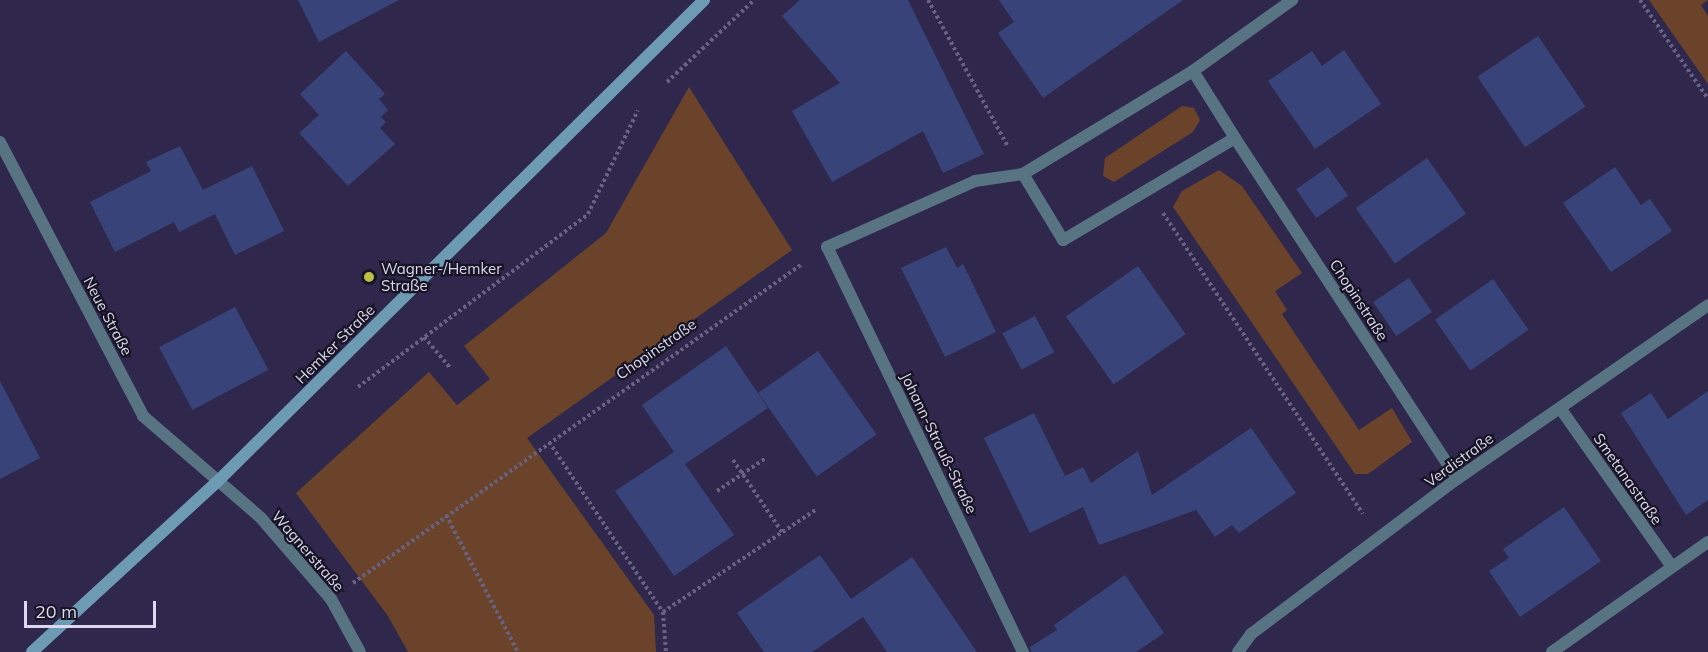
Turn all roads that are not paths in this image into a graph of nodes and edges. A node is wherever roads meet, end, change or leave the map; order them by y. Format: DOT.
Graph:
graph roads {
  1 [pos="704,0"];
  2 [pos="1292,0"];
  3 [pos="1193,71"];
  4 [pos="1235,138"];
  5 [pos="0,142"];
  6 [pos="1023,174"];
  7 [pos="1708,305"];
  8 [pos="1560,408"];
  9 [pos="1457,479"];
  10 [pos="218,481"];
  11 [pos="1708,542"];
  12 [pos="1672,567"];
  13 [pos="32,652"];
  14 [pos="360,652"];
  15 [pos="1023,652"];
  16 [pos="1238,652"];
  17 [pos="1552,652"];
  1 -- 10 [label="main road, Hemker Straße"];
  2 -- 3 [label="street"];
  3 -- 4 [label="street, Chopinstraße"];
  3 -- 6 [label="street"];
  4 -- 6 [label="street"];
  4 -- 9 [label="street, Chopinstraße"];
  5 -- 10 [label="street, Neue Straße"];
  6 -- 15 [label="street, Johann-Strauß-Straße"];
  7 -- 8 [label="street, Verdistraße"];
  8 -- 9 [label="street, Verdistraße"];
  8 -- 12 [label="street, Smetanastraße"];
  9 -- 16 [label="street, Verdistraße"];
  10 -- 13 [label="main road, Hemker Straße"];
  10 -- 14 [label="street, Wagnerstraße"];
  11 -- 12 [label="street"];
  12 -- 17 [label="street"];
}
